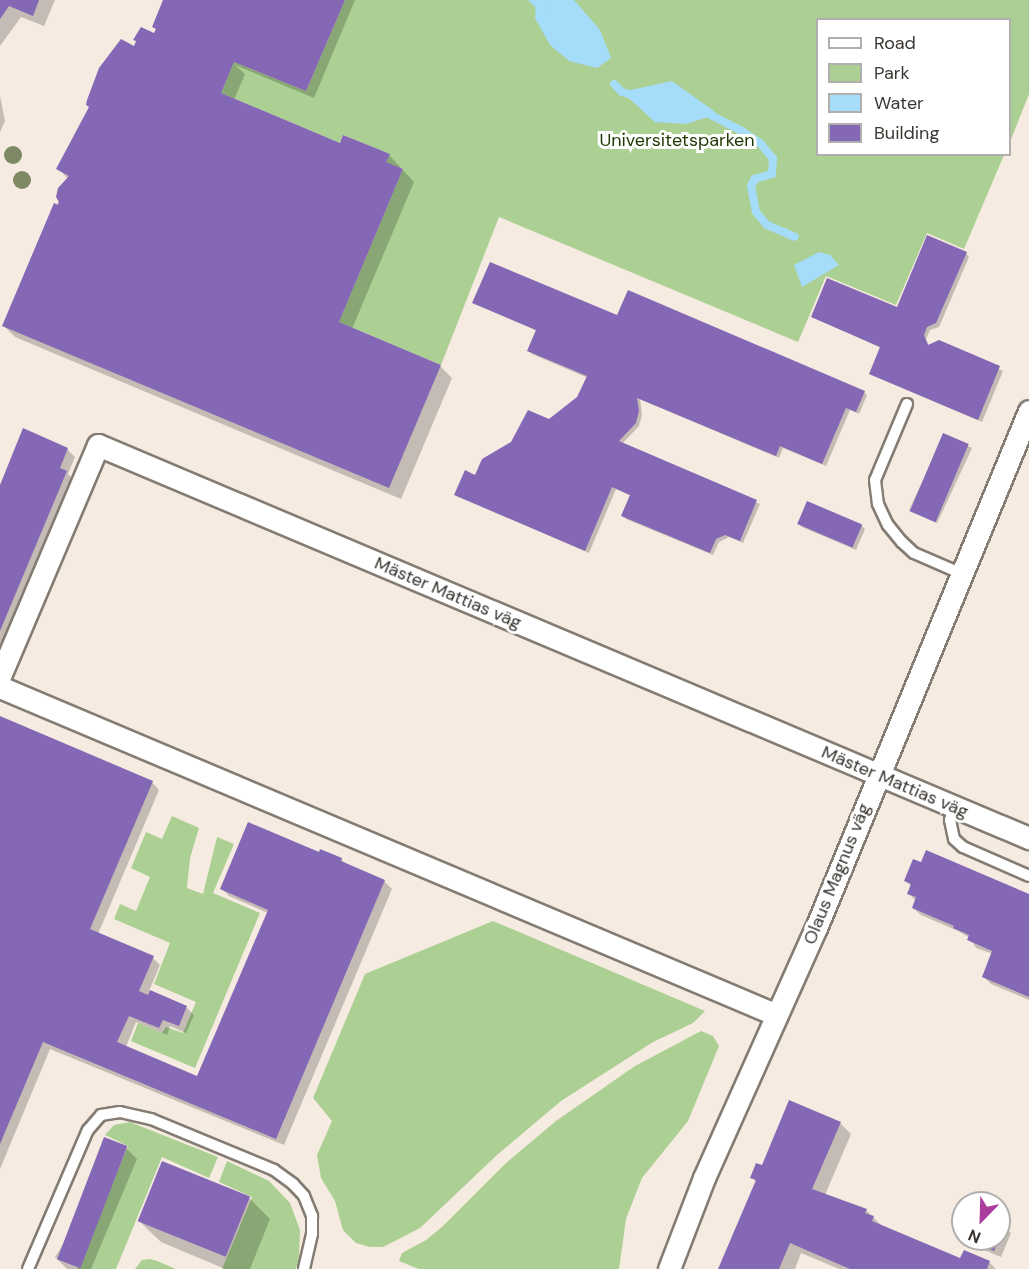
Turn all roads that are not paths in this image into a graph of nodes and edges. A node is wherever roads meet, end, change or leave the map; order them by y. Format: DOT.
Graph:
graph roads {
  1 [pos="907,404"];
  2 [pos="1029,411"];
  3 [pos="960,573"];
  4 [pos="0,676"];
  5 [pos="0,687"];
  6 [pos="878,774"];
  7 [pos="954,807"];
  8 [pos="1029,838"];
  9 [pos="1029,876"];
  10 [pos="777,1015"];
  11 [pos="28,1269"];
  12 [pos="304,1269"];
  13 [pos="669,1269"];
  1 -- 3 [label="lane"];
  2 -- 3 [label="street, Olaus Magnus väg"];
  3 -- 6 [label="street, Olaus Magnus väg"];
  4 -- 6 [label="street, Mäster Mattias väg"];
  5 -- 10 [label="street"];
  6 -- 7 [label="street, Mäster Mattias väg"];
  6 -- 10 [label="street, Olaus Magnus väg"];
  7 -- 8 [label="street, Mäster Mattias väg"];
  7 -- 9 [label="lane"];
  10 -- 13 [label="street, Olaus Magnus väg"];
  11 -- 12 [label="lane"];
}
